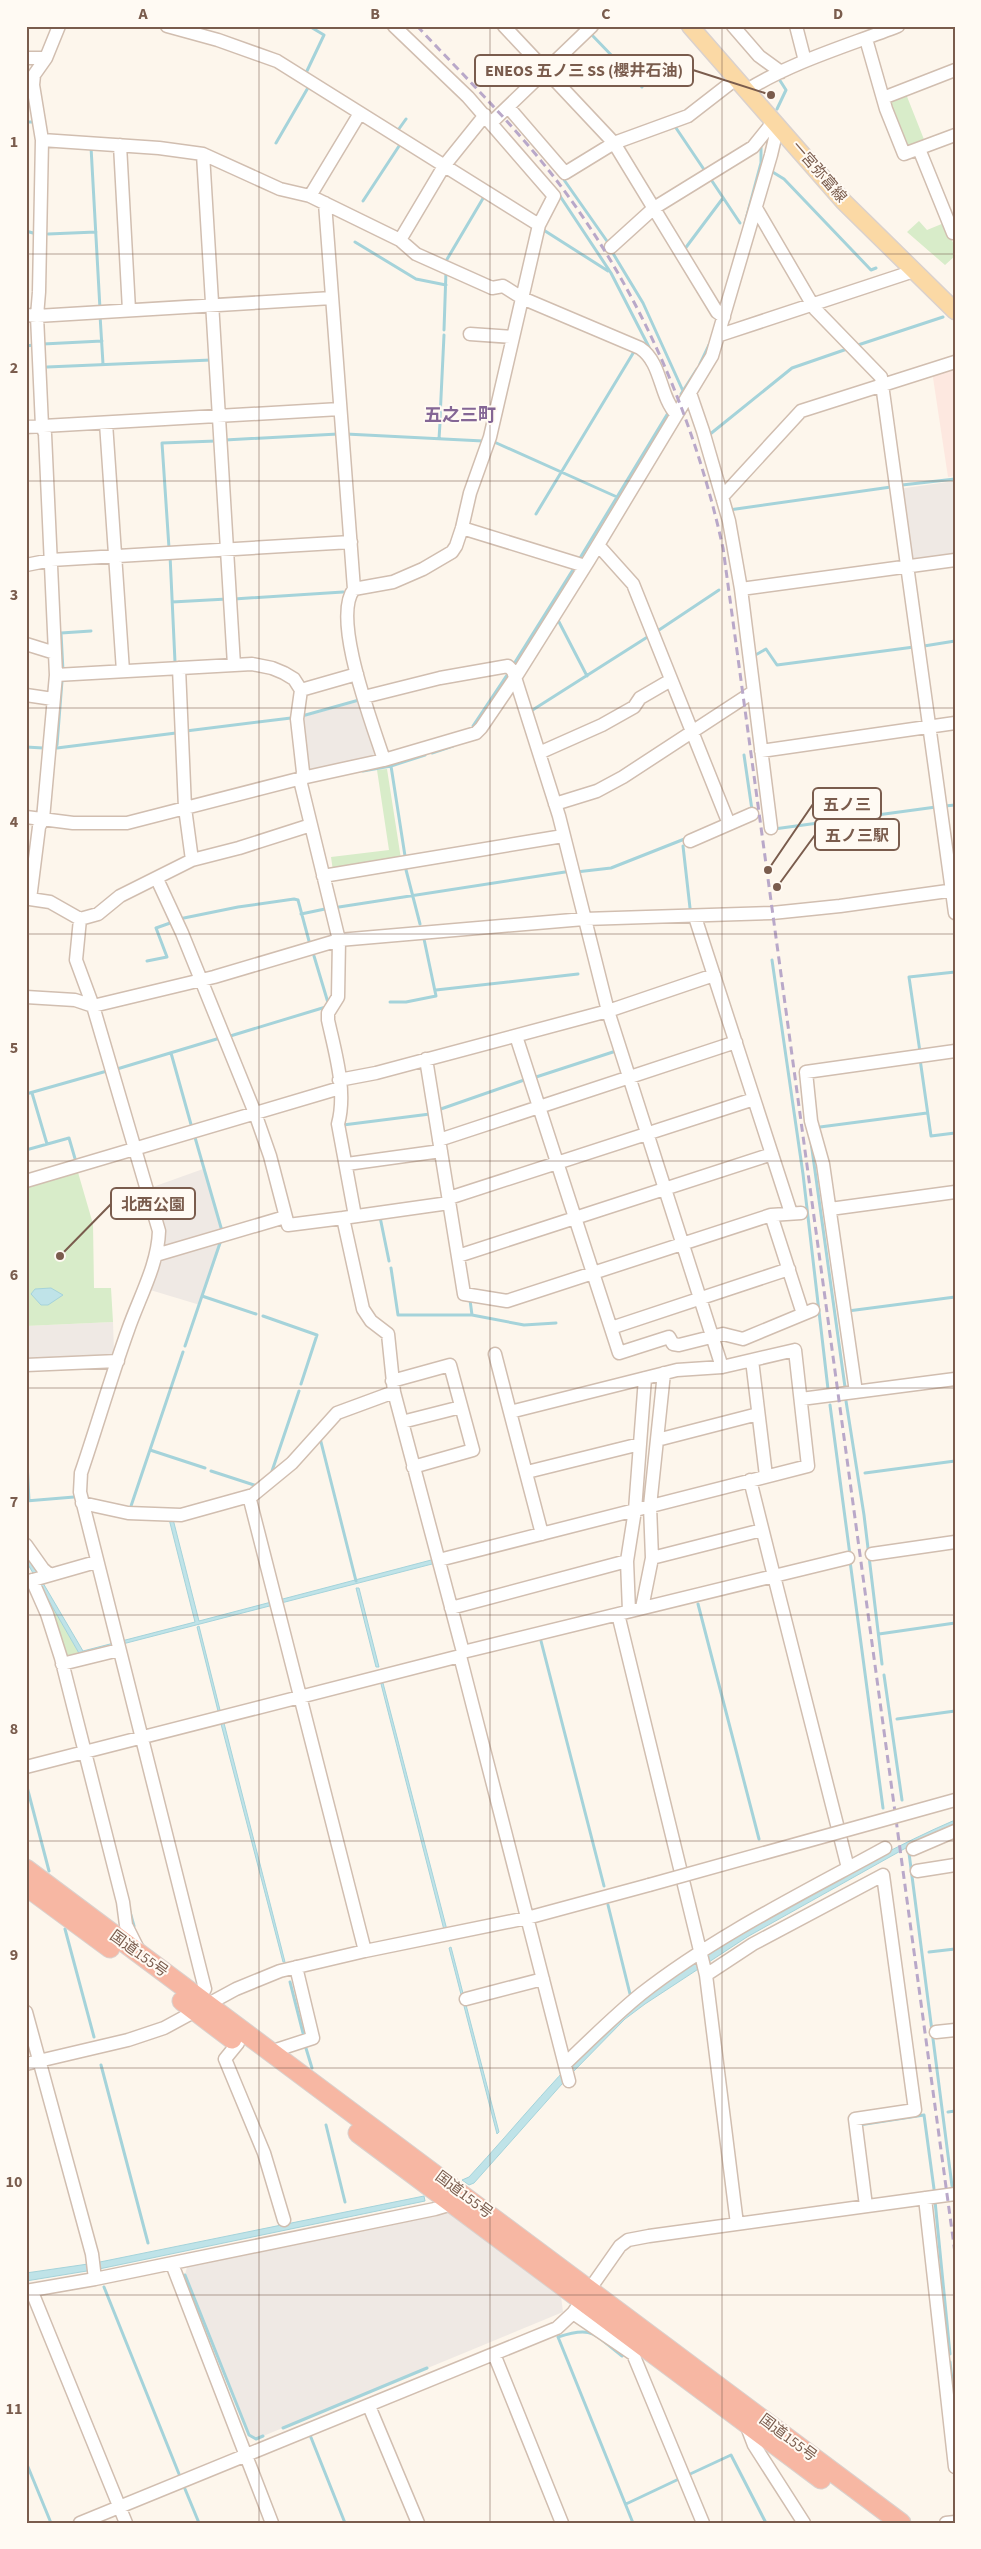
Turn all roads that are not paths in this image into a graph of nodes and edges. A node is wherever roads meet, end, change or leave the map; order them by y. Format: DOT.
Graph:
graph roads {
  1 [pos="59,26"];
  2 [pos="167,26"];
  3 [pos="394,26"];
  4 [pos="504,26"];
  5 [pos="592,26"];
  6 [pos="690,26"];
  7 [pos="733,26"];
  8 [pos="796,26"];
  9 [pos="898,26"];
  10 [pos="209,32"];
  11 [pos="866,39"];
  12 [pos="26,58"];
  13 [pos="46,58"];
  14 [pos="805,61"];
  15 [pos="955,70"];
  16 [pos="546,71"];
  17 [pos="781,72"];
  18 [pos="742,84"];
  19 [pos="30,95"];
  20 [pos="883,98"];
  21 [pos="508,108"];
  22 [pos="360,112"];
  23 [pos="488,118"];
  24 [pos="774,121"];
  25 [pos="955,135"];
  26 [pos="42,140"];
  27 [pos="614,143"];
  28 [pos="120,145"];
  29 [pos="919,149"];
  30 [pos="203,154"];
  31 [pos="444,166"];
  32 [pos="310,196"];
  33 [pos="325,203"];
  34 [pos="654,208"];
  35 [pos="756,208"];
  36 [pos="539,225"];
  37 [pos="955,232"];
  38 [pos="400,240"];
  39 [pos="611,247"];
  40 [pos="914,271"];
  41 [pos="332,298"];
  42 [pos="522,298"];
  43 [pos="813,304"];
  44 [pos="213,305"];
  45 [pos="130,310"];
  46 [pos="955,312"];
  47 [pos="31,315"];
  48 [pos="724,318"];
  49 [pos="470,334"];
  50 [pos="720,335"];
  51 [pos="512,337"];
  52 [pos="955,362"];
  53 [pos="882,385"];
  54 [pos="690,393"];
  55 [pos="340,409"];
  56 [pos="676,414"];
  57 [pos="220,416"];
  58 [pos="106,423"];
  59 [pos="42,426"];
  60 [pos="26,427"];
  61 [pos="722,497"];
  62 [pos="462,528"];
  63 [pos="350,542"];
  64 [pos="598,545"];
  65 [pos="227,549"];
  66 [pos="116,556"];
  67 [pos="51,560"];
  68 [pos="955,560"];
  69 [pos="26,565"];
  70 [pos="585,566"];
  71 [pos="907,566"];
  72 [pos="354,589"];
  73 [pos="741,589"];
  74 [pos="26,644"];
  75 [pos="55,653"];
  76 [pos="234,665"];
  77 [pos="179,668"];
  78 [pos="123,671"];
  79 [pos="512,672"];
  80 [pos="56,674"];
  81 [pos="357,674"];
  82 [pos="671,680"];
  83 [pos="301,690"];
  84 [pos="753,692"];
  85 [pos="26,695"];
  86 [pos="364,697"];
  87 [pos="53,699"];
  88 [pos="955,723"];
  89 [pos="928,726"];
  90 [pos="692,732"];
  91 [pos="761,751"];
  92 [pos="539,753"];
  93 [pos="384,760"];
  94 [pos="302,778"];
  95 [pos="555,804"];
  96 [pos="185,808"];
  97 [pos="752,814"];
  98 [pos="26,817"];
  99 [pos="43,819"];
  100 [pos="728,824"];
  101 [pos="311,825"];
  102 [pos="771,828"];
  103 [pos="564,836"];
  104 [pos="690,841"];
  105 [pos="192,860"];
  106 [pos="323,876"];
  107 [pos="157,879"];
  108 [pos="953,890"];
  109 [pos="28,899"];
  110 [pos="955,913"];
  111 [pos="696,917"];
  112 [pos="80,919"];
  113 [pos="584,919"];
  114 [pos="339,940"];
  115 [pos="714,975"];
  116 [pos="201,980"];
  117 [pos="26,997"];
  118 [pos="93,1006"];
  119 [pos="608,1011"];
  120 [pos="516,1036"];
  121 [pos="736,1042"];
  122 [pos="955,1051"];
  123 [pos="426,1060"];
  124 [pos="630,1077"];
  125 [pos="339,1084"];
  126 [pos="754,1099"];
  127 [pos="539,1107"];
  128 [pos="255,1113"];
  129 [pos="648,1132"];
  130 [pos="440,1146"];
  131 [pos="134,1148"];
  132 [pos="772,1154"];
  133 [pos="347,1164"];
  134 [pos="557,1164"];
  135 [pos="26,1181"];
  136 [pos="666,1188"];
  137 [pos="955,1192"];
  138 [pos="449,1200"];
  139 [pos="830,1209"];
  140 [pos="771,1215"];
  141 [pos="285,1217"];
  142 [pos="349,1217"];
  143 [pos="575,1218"];
  144 [pos="683,1244"];
  145 [pos="156,1254"];
  146 [pos="458,1256"];
  147 [pos="789,1269"];
  148 [pos="593,1273"];
  149 [pos="700,1298"];
  150 [pos="611,1328"];
  151 [pos="712,1337"];
  152 [pos="495,1354"];
  153 [pos="118,1360"];
  154 [pos="752,1360"];
  155 [pos="26,1365"];
  156 [pos="722,1367"];
  157 [pos="664,1373"];
  158 [pos="645,1378"];
  159 [pos="955,1379"];
  160 [pos="393,1386"];
  161 [pos="856,1392"];
  162 [pos="801,1399"];
  163 [pos="461,1407"];
  164 [pos="510,1412"];
  165 [pos="758,1414"];
  166 [pos="402,1422"];
  167 [pos="657,1440"];
  168 [pos="640,1444"];
  169 [pos="413,1467"];
  170 [pos="527,1472"];
  171 [pos="766,1476"];
  172 [pos="750,1480"];
  173 [pos="249,1496"];
  174 [pos="82,1504"];
  175 [pos="650,1506"];
  176 [pos="635,1510"];
  177 [pos="762,1530"];
  178 [pos="542,1534"];
  179 [pos="955,1542"];
  180 [pos="26,1545"];
  181 [pos="872,1554"];
  182 [pos="652,1558"];
  183 [pos="848,1558"];
  184 [pos="439,1560"];
  185 [pos="627,1561"];
  186 [pos="96,1562"];
  187 [pos="774,1576"];
  188 [pos="37,1578"];
  189 [pos="452,1608"];
  190 [pos="630,1611"];
  191 [pos="118,1645"];
  192 [pos="462,1654"];
  193 [pos="62,1664"];
  194 [pos="301,1698"];
  195 [pos="142,1738"];
  196 [pos="85,1754"];
  197 [pos="26,1767"];
  198 [pos="955,1800"];
  199 [pos="955,1831"];
  200 [pos="886,1848"];
  201 [pos="913,1849"];
  202 [pos="955,1865"];
  203 [pos="848,1868"];
  204 [pos="26,1869"];
  205 [pos="917,1871"];
  206 [pos="26,1886"];
  207 [pos="528,1918"];
  208 [pos="366,1951"];
  209 [pos="702,1953"];
  210 [pos="140,1955"];
  211 [pos="296,1968"];
  212 [pos="706,1975"];
  213 [pos="543,1980"];
  214 [pos="466,1999"];
  215 [pos="201,2004"];
  216 [pos="26,2012"];
  217 [pos="955,2030"];
  218 [pos="936,2032"];
  219 [pos="238,2044"];
  220 [pos="270,2052"];
  221 [pos="41,2062"];
  222 [pos="26,2064"];
  223 [pos="955,2194"];
  224 [pos="925,2198"];
  225 [pos="452,2204"];
  226 [pos="866,2206"];
  227 [pos="284,2220"];
  228 [pos="737,2224"];
  229 [pos="172,2264"];
  230 [pos="95,2278"];
  231 [pos="29,2292"];
  232 [pos="582,2301"];
  233 [pos="494,2354"];
  234 [pos="949,2358"];
  235 [pos="370,2406"];
  236 [pos="745,2423"];
  237 [pos="246,2456"];
  238 [pos="955,2467"];
  239 [pos="120,2506"];
  240 [pos="955,2522"];
  241 [pos="80,2523"];
  242 [pos="126,2523"];
  243 [pos="272,2523"];
  244 [pos="418,2523"];
  245 [pos="562,2523"];
  246 [pos="703,2523"];
  247 [pos="804,2523"];
  248 [pos="880,2523"];
  249 [pos="901,2523"];
  250 [pos="946,2523"];
  1 -- 13 [label="street"];
  2 -- 10 [label="street"];
  3 -- 23 [label="street"];
  4 -- 16 [label="street"];
  5 -- 16 [label="street"];
  6 -- 18 [label="main road, 一宮弥富線"];
  7 -- 17 [label="street"];
  8 -- 14 [label="street"];
  9 -- 11 [label="street"];
  10 -- 22 [label="street"];
  11 -- 14 [label="street"];
  11 -- 20 [label="street"];
  12 -- 13 [label="street"];
  13 -- 19 [label="street"];
  14 -- 17 [label="street"];
  15 -- 20 [label="street"];
  16 -- 21 [label="street"];
  16 -- 27 [label="street"];
  17 -- 18 [label="street"];
  18 -- 24 [label="main road, 一宮弥富線"];
  18 -- 27 [label="street"];
  19 -- 26 [label="street"];
  20 -- 29 [label="street"];
  21 -- 23 [label="street"];
  21 -- 27 [label="street"];
  22 -- 31 [label="street"];
  22 -- 32 [label="street"];
  23 -- 31 [label="street"];
  23 -- 36 [label="street"];
  24 -- 34 [label="street"];
  24 -- 35 [label="street"];
  24 -- 40 [label="main road, 一宮弥富線"];
  25 -- 29 [label="street"];
  26 -- 28 [label="street"];
  26 -- 47 [label="street"];
  27 -- 34 [label="street"];
  28 -- 30 [label="street"];
  28 -- 45 [label="street"];
  29 -- 37 [label="street"];
  30 -- 32 [label="street"];
  30 -- 44 [label="street"];
  31 -- 36 [label="street"];
  31 -- 38 [label="street"];
  32 -- 33 [label="street"];
  33 -- 38 [label="street"];
  33 -- 41 [label="street"];
  34 -- 39 [label="street"];
  34 -- 48 [label="street"];
  35 -- 43 [label="street"];
  35 -- 48 [label="street"];
  36 -- 42 [label="street"];
  38 -- 42 [label="street"];
  40 -- 43 [label="street"];
  40 -- 46 [label="main road, 一宮弥富線"];
  41 -- 44 [label="street"];
  41 -- 55 [label="street"];
  42 -- 51 [label="street"];
  42 -- 56 [label="street"];
  43 -- 50 [label="street"];
  43 -- 53 [label="street"];
  44 -- 45 [label="street"];
  44 -- 57 [label="street"];
  45 -- 47 [label="street"];
  47 -- 59 [label="street"];
  48 -- 50 [label="street"];
  49 -- 51 [label="street"];
  50 -- 54 [label="street"];
  51 -- 62 [label="street"];
  52 -- 53 [label="street"];
  53 -- 61 [label="street"];
  53 -- 71 [label="street"];
  54 -- 56 [label="street"];
  54 -- 61 [label="street"];
  55 -- 57 [label="street"];
  55 -- 63 [label="street"];
  56 -- 64 [label="street"];
  57 -- 58 [label="street"];
  57 -- 65 [label="street"];
  58 -- 59 [label="street"];
  58 -- 66 [label="street"];
  59 -- 60 [label="street"];
  59 -- 67 [label="street"];
  61 -- 73 [label="street"];
  62 -- 70 [label="street"];
  62 -- 72 [label="street"];
  63 -- 65 [label="street"];
  63 -- 72 [label="street"];
  64 -- 70 [label="street"];
  64 -- 82 [label="street"];
  65 -- 66 [label="street"];
  65 -- 76 [label="street"];
  66 -- 67 [label="street"];
  66 -- 78 [label="street"];
  67 -- 69 [label="street"];
  67 -- 75 [label="street"];
  68 -- 71 [label="street"];
  70 -- 79 [label="street"];
  71 -- 73 [label="street"];
  71 -- 89 [label="street"];
  72 -- 81 [label="street"];
  73 -- 84 [label="street"];
  74 -- 75 [label="street"];
  75 -- 80 [label="street"];
  76 -- 77 [label="street"];
  76 -- 83 [label="street"];
  77 -- 78 [label="street"];
  77 -- 96 [label="street"];
  78 -- 80 [label="street"];
  79 -- 86 [label="street"];
  79 -- 92 [label="street"];
  79 -- 93 [label="street"];
  80 -- 87 [label="street"];
  81 -- 83 [label="street"];
  81 -- 86 [label="street"];
  82 -- 90 [label="street"];
  82 -- 92 [label="street"];
  83 -- 94 [label="street"];
  84 -- 90 [label="street"];
  84 -- 91 [label="street"];
  85 -- 87 [label="street"];
  86 -- 93 [label="street"];
  87 -- 99 [label="street"];
  88 -- 89 [label="street"];
  89 -- 91 [label="street"];
  89 -- 108 [label="street"];
  90 -- 95 [label="street"];
  90 -- 100 [label="street"];
  91 -- 102 [label="street"];
  92 -- 95 [label="street"];
  93 -- 94 [label="street"];
  94 -- 96 [label="street"];
  94 -- 101 [label="street"];
  95 -- 103 [label="street"];
  96 -- 99 [label="street"];
  96 -- 105 [label="street"];
  97 -- 100 [label="street"];
  98 -- 99 [label="street"];
  99 -- 109 [label="street"];
  100 -- 104 [label="street"];
  101 -- 105 [label="street"];
  101 -- 106 [label="street"];
  103 -- 106 [label="street"];
  103 -- 113 [label="street"];
  105 -- 107 [label="street"];
  106 -- 114 [label="street"];
  107 -- 112 [label="street"];
  107 -- 116 [label="street"];
  108 -- 110 [label="street"];
  108 -- 111 [label="street"];
  109 -- 112 [label="street"];
  111 -- 113 [label="street"];
  111 -- 115 [label="street"];
  112 -- 118 [label="street"];
  113 -- 114 [label="street"];
  113 -- 119 [label="street"];
  114 -- 116 [label="street"];
  114 -- 125 [label="street"];
  115 -- 119 [label="street"];
  115 -- 121 [label="street"];
  116 -- 118 [label="street"];
  116 -- 128 [label="street"];
  117 -- 118 [label="street"];
  118 -- 131 [label="street"];
  119 -- 120 [label="street"];
  119 -- 124 [label="street"];
  120 -- 123 [label="street"];
  120 -- 127 [label="street"];
  121 -- 124 [label="street"];
  121 -- 126 [label="street"];
  122 -- 139 [label="street"];
  123 -- 125 [label="street"];
  123 -- 130 [label="street"];
  124 -- 127 [label="street"];
  124 -- 129 [label="street"];
  125 -- 128 [label="street"];
  125 -- 133 [label="street"];
  126 -- 129 [label="street"];
  126 -- 132 [label="street"];
  127 -- 130 [label="street"];
  127 -- 134 [label="street"];
  128 -- 131 [label="street"];
  128 -- 141 [label="street"];
  129 -- 134 [label="street"];
  129 -- 136 [label="street"];
  130 -- 133 [label="street"];
  130 -- 138 [label="street"];
  131 -- 135 [label="street"];
  131 -- 145 [label="street"];
  132 -- 136 [label="street"];
  132 -- 140 [label="street"];
  133 -- 142 [label="street"];
  134 -- 138 [label="street"];
  134 -- 143 [label="street"];
  136 -- 143 [label="street"];
  136 -- 144 [label="street"];
  137 -- 139 [label="street"];
  138 -- 142 [label="street"];
  138 -- 146 [label="street"];
  139 -- 161 [label="street"];
  140 -- 144 [label="street"];
  140 -- 147 [label="street"];
  141 -- 142 [label="street"];
  141 -- 145 [label="street"];
  142 -- 160 [label="street"];
  143 -- 146 [label="street"];
  143 -- 148 [label="street"];
  144 -- 148 [label="street"];
  144 -- 149 [label="street"];
  145 -- 153 [label="street"];
  146 -- 148 [label="street"];
  147 -- 149 [label="street"];
  147 -- 151 [label="street"];
  148 -- 150 [label="street"];
  149 -- 150 [label="street"];
  149 -- 151 [label="street"];
  150 -- 151 [label="street"];
  151 -- 156 [label="street"];
  152 -- 164 [label="street"];
  153 -- 155 [label="street"];
  153 -- 174 [label="street"];
  154 -- 156 [label="street"];
  154 -- 162 [label="street"];
  154 -- 165 [label="street"];
  156 -- 157 [label="street"];
  157 -- 158 [label="street"];
  157 -- 167 [label="street"];
  158 -- 164 [label="street"];
  158 -- 168 [label="street"];
  159 -- 161 [label="street"];
  160 -- 163 [label="street"];
  160 -- 166 [label="street"];
  160 -- 173 [label="street"];
  161 -- 162 [label="street"];
  162 -- 171 [label="street"];
  163 -- 166 [label="street"];
  163 -- 169 [label="street"];
  164 -- 170 [label="street"];
  165 -- 167 [label="street"];
  165 -- 171 [label="street"];
  166 -- 169 [label="street"];
  167 -- 175 [label="street"];
  168 -- 170 [label="street"];
  168 -- 176 [label="street"];
  169 -- 184 [label="street"];
  170 -- 178 [label="street"];
  171 -- 172 [label="street"];
  172 -- 175 [label="street"];
  172 -- 177 [label="street"];
  173 -- 174 [label="street"];
  173 -- 194 [label="street"];
  174 -- 186 [label="street"];
  175 -- 176 [label="street"];
  175 -- 182 [label="street"];
  176 -- 178 [label="street"];
  176 -- 185 [label="street"];
  177 -- 182 [label="street"];
  177 -- 187 [label="street"];
  178 -- 184 [label="street"];
  179 -- 181 [label="street"];
  180 -- 188 [label="street"];
  182 -- 190 [label="street"];
  183 -- 187 [label="street"];
  184 -- 189 [label="street"];
  185 -- 189 [label="street"];
  185 -- 190 [label="street"];
  186 -- 188 [label="street"];
  186 -- 191 [label="street"];
  187 -- 190 [label="street"];
  187 -- 203 [label="street"];
  188 -- 193 [label="street"];
  189 -- 192 [label="street"];
  190 -- 192 [label="street"];
  190 -- 209 [label="street"];
  191 -- 193 [label="street"];
  191 -- 195 [label="street"];
  192 -- 194 [label="street"];
  192 -- 207 [label="street"];
  193 -- 196 [label="street"];
  194 -- 195 [label="street"];
  194 -- 208 [label="street"];
  195 -- 196 [label="street"];
  195 -- 215 [label="street"];
  196 -- 197 [label="street"];
  196 -- 210 [label="street"];
  198 -- 207 [label="street, bridge"];
  199 -- 201 [label="street"];
  200 -- 203 [label="street"];
  202 -- 205 [label="street"];
  203 -- 209 [label="street"];
  204 -- 210 [label="highway, 国道155号"];
  206 -- 215 [label="highway, 国道155号"];
  207 -- 208 [label="street"];
  207 -- 213 [label="street"];
  208 -- 211 [label="street"];
  209 -- 212 [label="street"];
  209 -- 213 [label="street"];
  210 -- 215 [label="highway, 国道155号"];
  211 -- 215 [label="street"];
  211 -- 220 [label="street"];
  212 -- 226 [label="street"];
  212 -- 228 [label="street"];
  213 -- 214 [label="street"];
  215 -- 219 [label="highway, 国道155号"];
  215 -- 220 [label="highway, 国道155号"];
  215 -- 221 [label="street"];
  216 -- 221 [label="street"];
  217 -- 218 [label="street"];
  219 -- 225 [label="highway, 国道155号"];
  219 -- 227 [label="street"];
  220 -- 232 [label="highway, 国道155号"];
  221 -- 222 [label="street"];
  221 -- 230 [label="street"];
  223 -- 224 [label="street"];
  224 -- 226 [label="street"];
  224 -- 234 [label="street"];
  225 -- 229 [label="street"];
  225 -- 232 [label="highway, 国道155号"];
  226 -- 228 [label="street"];
  228 -- 232 [label="street"];
  229 -- 230 [label="street"];
  229 -- 237 [label="street"];
  230 -- 231 [label="street"];
  231 -- 239 [label="street"];
  232 -- 233 [label="street"];
  232 -- 236 [label="highway, 国道155号"];
  232 -- 246 [label="street"];
  232 -- 249 [label="highway, 国道155号"];
  233 -- 235 [label="street"];
  233 -- 245 [label="street"];
  234 -- 238 [label="street"];
  235 -- 237 [label="street"];
  235 -- 244 [label="street"];
  236 -- 247 [label="street"];
  236 -- 248 [label="highway, 国道155号"];
  237 -- 239 [label="street"];
  237 -- 243 [label="street"];
  239 -- 241 [label="street"];
  239 -- 242 [label="street"];
  240 -- 250 [label="street"];
}
